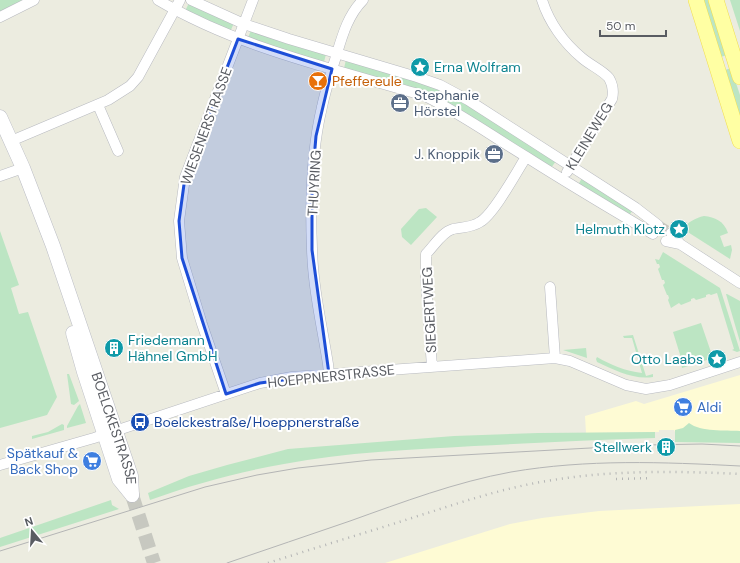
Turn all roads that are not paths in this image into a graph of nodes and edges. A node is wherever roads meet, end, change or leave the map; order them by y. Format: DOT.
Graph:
graph roads {
  1 [pos="34,0"];
  2 [pos="158,0"];
  3 [pos="180,0"];
  4 [pos="190,0"];
  5 [pos="253,0"];
  6 [pos="363,0"];
  7 [pos="542,0"];
  8 [pos="696,0"];
  9 [pos="716,0"];
  10 [pos="175,10"];
  11 [pos="0,17"];
  12 [pos="244,24"];
  13 [pos="238,39"];
  14 [pos="337,54"];
  15 [pos="733,55"];
  16 [pos="716,63"];
  17 [pos="332,69"];
  18 [pos="740,76"];
  19 [pos="98,105"];
  20 [pos="0,117"];
  21 [pos="6,138"];
  22 [pos="740,141"];
  23 [pos="118,151"];
  24 [pos="526,157"];
  25 [pos="570,167"];
  26 [pos="19,170"];
  27 [pos="0,176"];
  28 [pos="563,179"];
  29 [pos="646,216"];
  30 [pos="640,226"];
  31 [pos="669,237"];
  32 [pos="740,282"];
  33 [pos="550,287"];
  34 [pos="554,358"];
  35 [pos="740,362"];
  36 [pos="432,367"];
  37 [pos="328,374"];
  38 [pos="226,394"];
  39 [pos="110,432"];
  40 [pos="0,465"];
  1 -- 11 [label="street"];
  2 -- 10 [label="street"];
  3 -- 10 [label="street"];
  4 -- 12 [label="street"];
  5 -- 12 [label="street, WIESENERSTRASSE"];
  6 -- 14 [label="street, THUYRING"];
  7 -- 25 [label="street, KLEINEWEG"];
  8 -- 16 [label="main road"];
  9 -- 15 [label="main road"];
  10 -- 13 [label="street"];
  10 -- 19 [label="street"];
  12 -- 13 [label="street, WIESENERSTRASSE"];
  12 -- 14 [label="street"];
  13 -- 17 [label="street"];
  13 -- 38 [label="street, WIESENERSTRASSE"];
  14 -- 17 [label="street, THUYRING"];
  14 -- 25 [label="street"];
  15 -- 16 [label="main road"];
  15 -- 18 [label="main road"];
  16 -- 22 [label="main road"];
  17 -- 24 [label="street"];
  17 -- 37 [label="street, THUYRING"];
  19 -- 21 [label="street"];
  19 -- 23 [label="street"];
  20 -- 21 [label="main road, BOELCKESTRASSE"];
  21 -- 26 [label="main road, BOELCKESTRASSE"];
  24 -- 28 [label="street"];
  24 -- 36 [label="street, SIEGERTWEG"];
  25 -- 28 [label="street, KLEINEWEG"];
  25 -- 29 [label="street"];
  26 -- 27 [label="street"];
  26 -- 39 [label="main road, BOELCKESTRASSE"];
  28 -- 30 [label="street"];
  29 -- 30 [label="street"];
  29 -- 30 [label="street"];
  31 -- 32 [label="street"];
  33 -- 34 [label="street"];
  34 -- 35 [label="street, HOEPPNERSTRASSE"];
  34 -- 36 [label="street, HOEPPNERSTRASSE"];
  36 -- 37 [label="street, HOEPPNERSTRASSE"];
  37 -- 38 [label="street, HOEPPNERSTRASSE"];
  38 -- 39 [label="street, HOEPPNERSTRASSE"];
  39 -- 40 [label="street, HOEPPNERSTRASSE"];
}
